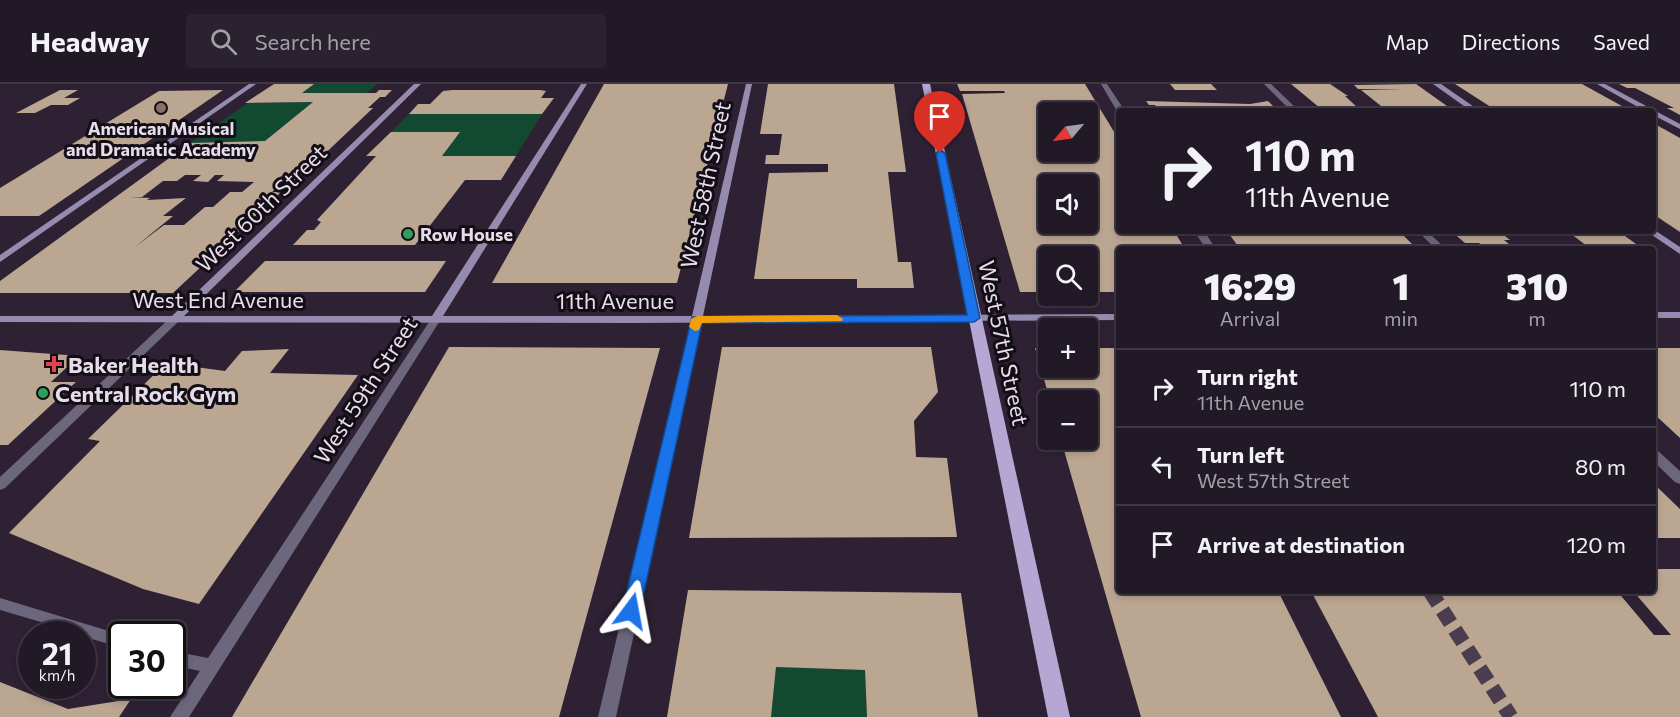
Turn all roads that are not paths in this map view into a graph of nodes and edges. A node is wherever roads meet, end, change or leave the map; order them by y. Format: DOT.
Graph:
graph roads {
  1 [pos="253,84"];
  2 [pos="418,84"];
  3 [pos="584,84"];
  4 [pos="748,84"];
  5 [pos="926,84"];
  6 [pos="1104,84"];
  7 [pos="1267,84"];
  8 [pos="1436,84"];
  9 [pos="1600,84"];
  10 [pos="1119,108"];
  11 [pos="1292,108"];
  12 [pos="1472,108"];
  13 [pos="1645,108"];
  14 [pos="1656,114"];
  15 [pos="1680,127"];
  16 [pos="1425,234"];
  17 [pos="1655,234"];
  18 [pos="1437,246"];
  19 [pos="1680,251"];
  20 [pos="0,260"];
  21 [pos="1656,315"];
  22 [pos="1680,315"];
  23 [pos="1116,317"];
  24 [pos="974,318"];
  25 [pos="0,319"];
  26 [pos="175,319"];
  27 [pos="436,319"];
  28 [pos="697,319"];
  29 [pos="1656,457"];
  30 [pos="1680,479"];
  31 [pos="0,485"];
  32 [pos="0,604"];
  33 [pos="108,638"];
  34 [pos="186,661"];
  35 [pos="211,666"];
  36 [pos="179,717"];
  37 [pos="607,717"];
  38 [pos="1059,717"];
  1 -- 20 [label="street"];
  2 -- 26 [label="street, West 60th Street"];
  3 -- 27 [label="street, West 59th Street"];
  4 -- 28 [label="street, West 58th Street"];
  5 -- 24 [label="main road, West 57th Street"];
  6 -- 10 [label="street"];
  7 -- 11 [label="street"];
  8 -- 12 [label="street"];
  9 -- 13 [label="street"];
  14 -- 15 [label="street"];
  16 -- 18 [label="street"];
  17 -- 19 [label="street"];
  21 -- 22 [label="street"];
  23 -- 24 [label="street, 11th Avenue"];
  24 -- 28 [label="street, 11th Avenue"];
  24 -- 38 [label="main road, West 57th Street"];
  25 -- 26 [label="street, West End Avenue"];
  26 -- 27 [label="street, West End Avenue"];
  26 -- 31 [label="street, West 60th Street"];
  27 -- 28 [label="street, 11th Avenue"];
  27 -- 35 [label="street, West 59th Street"];
  28 -- 37 [label="street, West 58th Street"];
  29 -- 30 [label="street"];
  32 -- 33 [label="street"];
  34 -- 35 [label="street"];
  35 -- 36 [label="street, West 59th Street"];
}
